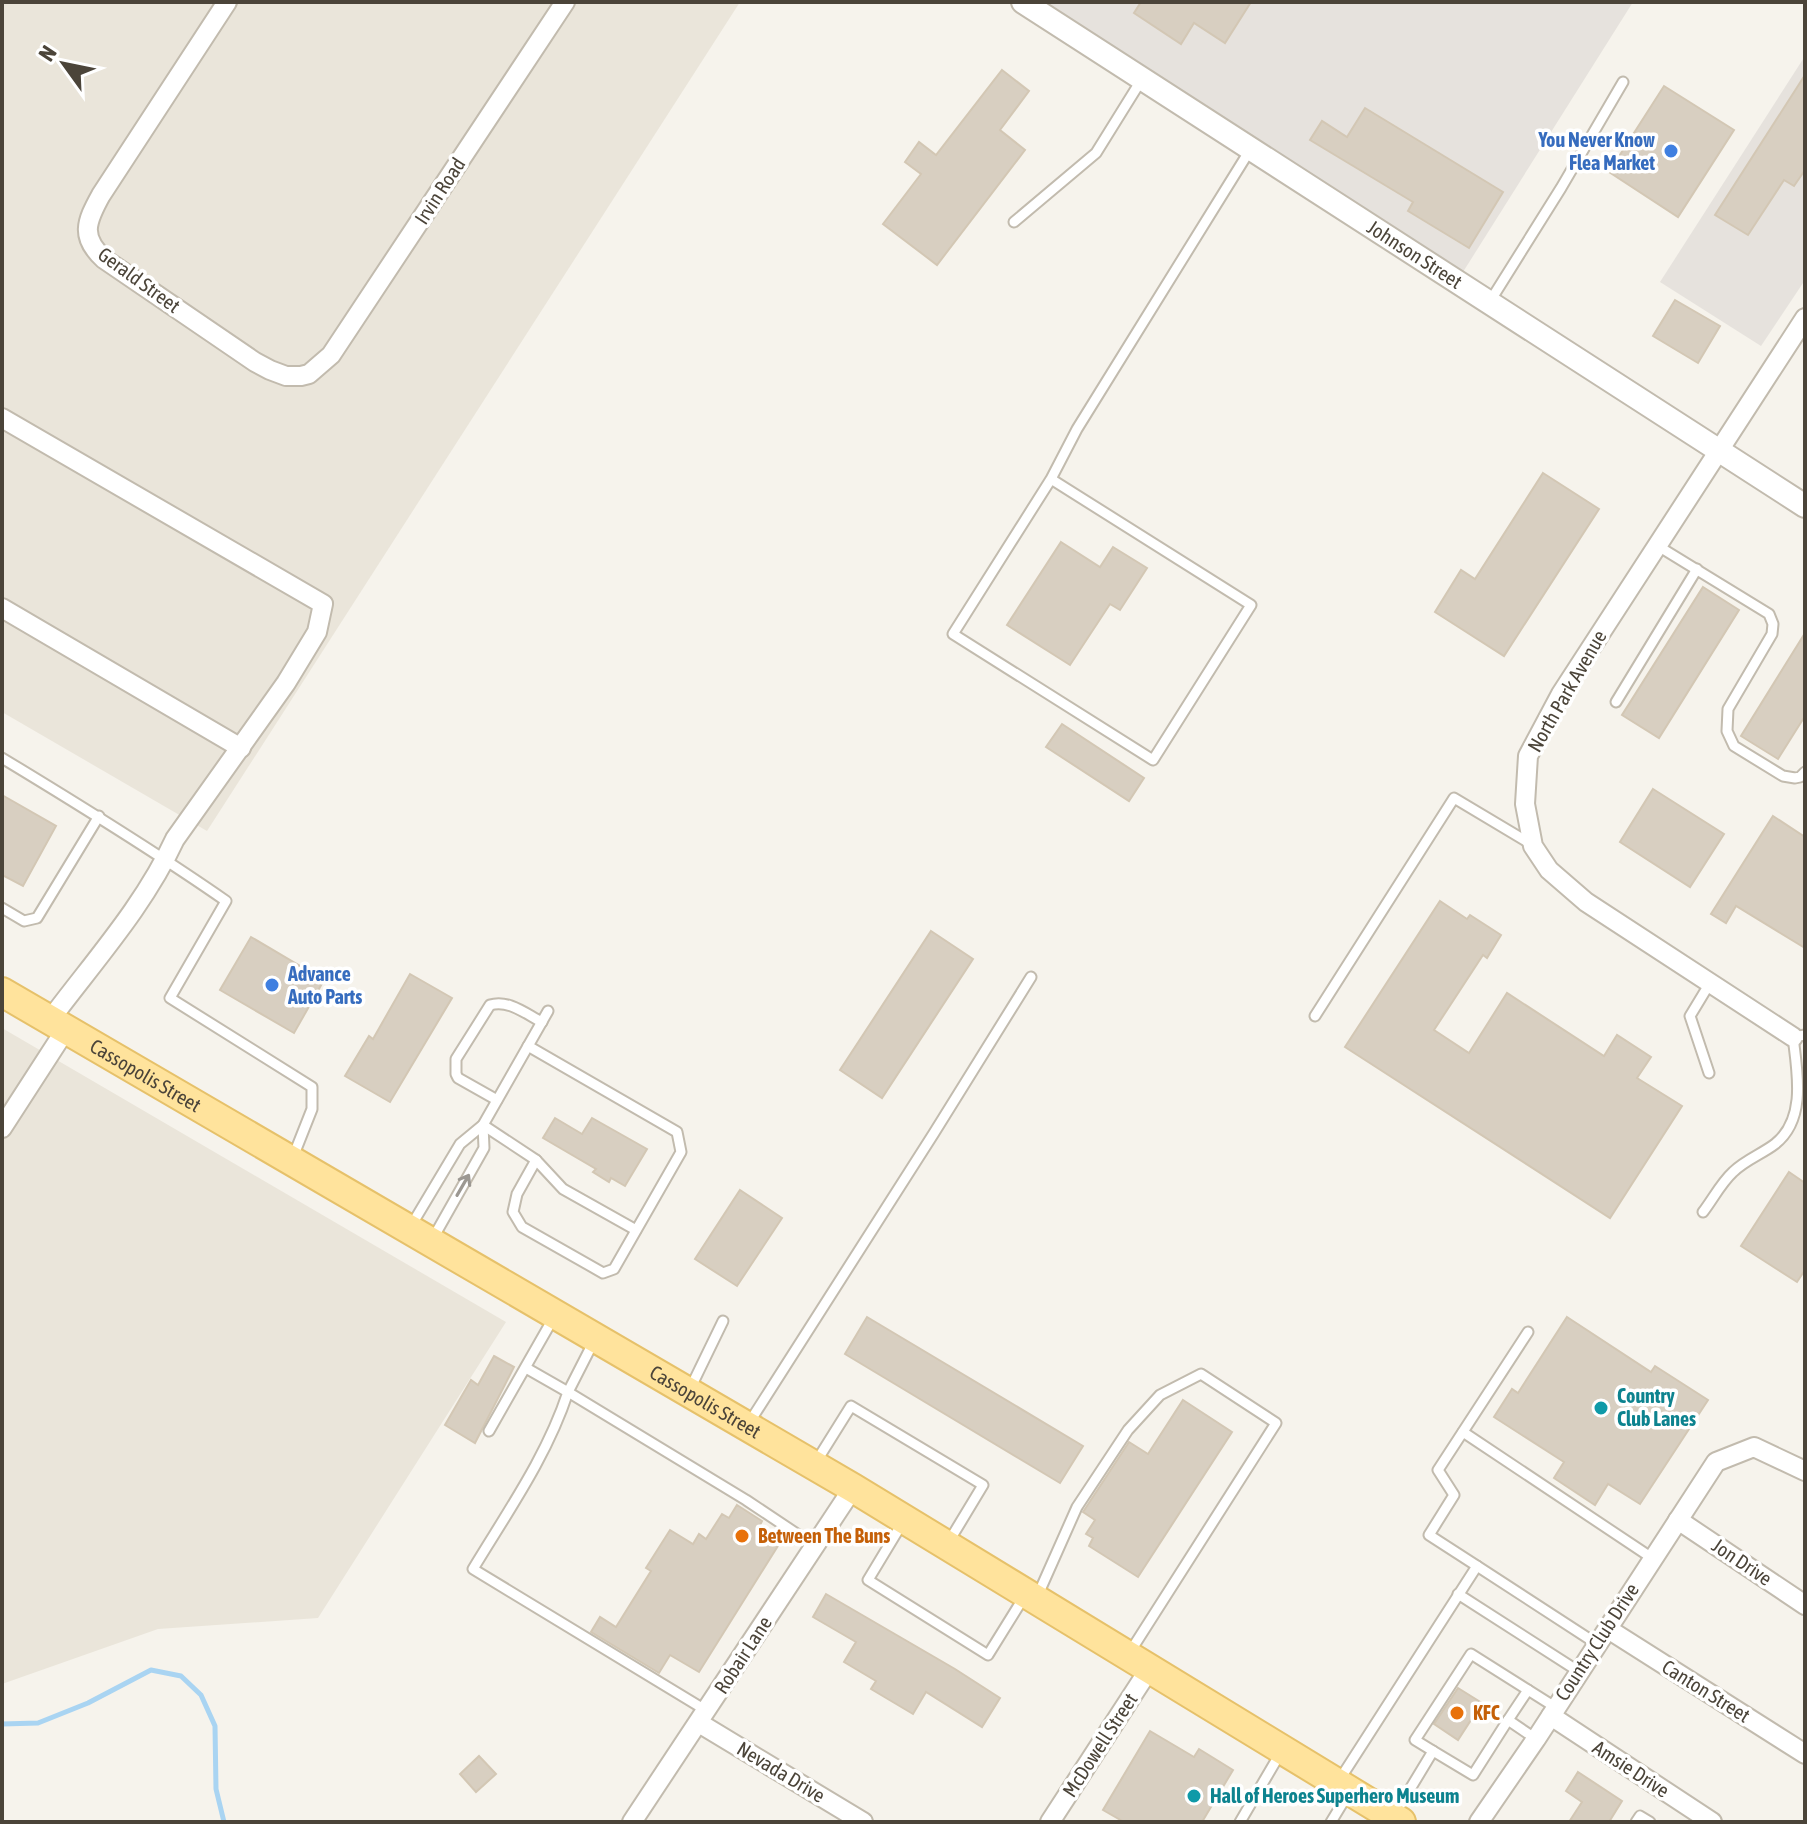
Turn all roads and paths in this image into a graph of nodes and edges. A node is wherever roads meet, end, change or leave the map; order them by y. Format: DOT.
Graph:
graph roads {
  1 [pos="227,2"];
  2 [pos="565,2"];
  3 [pos="1037,6"];
  4 [pos="1142,79"];
  5 [pos="1623,82"];
  6 [pos="1251,149"];
  7 [pos="1014,222"];
  8 [pos="1489,303"];
  9 [pos="1805,318"];
  10 [pos="309,374"];
  11 [pos="2,418"];
  12 [pos="1719,452"];
  13 [pos="1051,479"];
  14 [pos="1805,506"];
  15 [pos="1658,546"];
  16 [pos="1697,569"];
  17 [pos="2,608"];
  18 [pos="1616,702"];
  19 [pos="241,748"];
  20 [pos="2,758"];
  21 [pos="1805,772"];
  22 [pos="99,816"];
  23 [pos="1533,846"];
  24 [pos="166,858"];
  25 [pos="2,908"];
  26 [pos="1031,977"];
  27 [pos="1710,983"];
  28 [pos="2,992"];
  29 [pos="548,1011"];
  30 [pos="1315,1016"];
  31 [pos="542,1022"];
  32 [pos="58,1024"];
  33 [pos="1799,1036"];
  34 [pos="528,1046"];
  35 [pos="1709,1073"];
  36 [pos="497,1100"];
  37 [pos="483,1125"];
  38 [pos="2,1128"];
  39 [pos="536,1160"];
  40 [pos="292,1161"];
  41 [pos="1703,1212"];
  42 [pos="636,1230"];
  43 [pos="420,1235"];
  44 [pos="556,1314"];
  45 [pos="723,1321"];
  46 [pos="1528,1332"];
  47 [pos="596,1338"];
  48 [pos="526,1368"];
  49 [pos="568,1392"];
  50 [pos="689,1392"];
  51 [pos="747,1426"];
  52 [pos="489,1431"];
  53 [pos="1463,1432"];
  54 [pos="814,1465"];
  55 [pos="1805,1471"];
  56 [pos="853,1488"];
  57 [pos="905,1519"];
  58 [pos="1678,1520"];
  59 [pos="947,1545"];
  60 [pos="815,1546"];
  61 [pos="1652,1558"];
  62 [pos="1477,1566"];
  63 [pos="1458,1594"];
  64 [pos="1031,1596"];
  65 [pos="1805,1605"];
  66 [pos="1602,1636"];
  67 [pos="1139,1662"];
  68 [pos="1578,1671"];
  69 [pos="1528,1690"];
  70 [pos="1553,1711"];
  71 [pos="703,1717"];
  72 [pos="1508,1720"];
  73 [pos="1536,1739"];
  74 [pos="1283,1750"];
  75 [pos="1433,1751"];
  76 [pos="1805,1754"];
  77 [pos="1344,1787"];
  78 [pos="1397,1820"];
  79 [pos="632,1822"];
  80 [pos="863,1822"];
  81 [pos="1050,1822"];
  82 [pos="1240,1822"];
  83 [pos="1331,1822"];
  84 [pos="1479,1822"];
  85 [pos="1636,1822"];
  86 [pos="1650,1822"];
  87 [pos="1712,1822"];
  1 -- 10 [label="street, Gerald Street"];
  2 -- 10 [label="street, Irvin Road"];
  3 -- 4 [label="street, Johnson Street"];
  4 -- 6 [label="street, Johnson Street"];
  4 -- 7 [label="lane"];
  5 -- 8 [label="lane"];
  6 -- 8 [label="street, Johnson Street"];
  6 -- 13 [label="lane"];
  8 -- 12 [label="street, Johnson Street"];
  9 -- 12 [label="street, North Park Avenue"];
  11 -- 19 [label="street"];
  12 -- 14 [label="street, Johnson Street"];
  12 -- 15 [label="street, North Park Avenue"];
  13 -- 13 [label="lane"];
  15 -- 16 [label="lane"];
  15 -- 23 [label="street, North Park Avenue"];
  16 -- 18 [label="lane"];
  16 -- 21 [label="lane"];
  17 -- 19 [label="street"];
  19 -- 24 [label="street"];
  20 -- 22 [label="lane"];
  22 -- 24 [label="lane"];
  22 -- 25 [label="lane"];
  23 -- 27 [label="street, North Park Avenue"];
  23 -- 30 [label="lane"];
  24 -- 32 [label="street"];
  24 -- 40 [label="lane"];
  26 -- 51 [label="lane"];
  27 -- 33 [label="street, North Park Avenue"];
  27 -- 35 [label="lane"];
  28 -- 32 [label="main road, Cassopolis Street"];
  29 -- 31 [label="lane"];
  31 -- 34 [label="lane"];
  31 -- 36 [label="lane"];
  32 -- 38 [label="street"];
  32 -- 40 [label="main road, Cassopolis Street"];
  33 -- 41 [label="lane"];
  34 -- 36 [label="lane"];
  34 -- 42 [label="lane"];
  36 -- 37 [label="lane"];
  37 -- 39 [label="lane"];
  37 -- 43 [label="lane"];
  43 -- 37 [label="lane, one-way"];
  39 -- 42 [label="lane"];
  39 -- 42 [label="lane"];
  40 -- 43 [label="main road, Cassopolis Street"];
  43 -- 44 [label="main road, Cassopolis Street"];
  44 -- 47 [label="main road, Cassopolis Street"];
  44 -- 48 [label="lane"];
  45 -- 50 [label="lane"];
  46 -- 53 [label="lane"];
  47 -- 49 [label="lane"];
  47 -- 50 [label="main road, Cassopolis Street"];
  48 -- 49 [label="lane"];
  48 -- 52 [label="lane"];
  49 -- 60 [label="lane"];
  49 -- 71 [label="lane"];
  50 -- 51 [label="main road, Cassopolis Street"];
  51 -- 54 [label="main road, Cassopolis Street"];
  53 -- 61 [label="lane"];
  53 -- 62 [label="lane"];
  54 -- 56 [label="main road, Cassopolis Street"];
  54 -- 59 [label="lane"];
  55 -- 58 [label="street, Country Club Drive"];
  56 -- 57 [label="main road, Cassopolis Street"];
  56 -- 60 [label="street, Robair Lane"];
  57 -- 59 [label="main road, Cassopolis Street"];
  57 -- 64 [label="lane"];
  58 -- 61 [label="street, Country Club Drive"];
  58 -- 65 [label="street, Jon Drive"];
  59 -- 64 [label="main road, Cassopolis Street"];
  60 -- 71 [label="street, Robair Lane"];
  61 -- 66 [label="street, Country Club Drive"];
  62 -- 63 [label="lane"];
  62 -- 66 [label="lane"];
  63 -- 68 [label="lane"];
  63 -- 77 [label="lane"];
  64 -- 67 [label="main road, Cassopolis Street"];
  64 -- 67 [label="lane"];
  66 -- 68 [label="street, Country Club Drive"];
  66 -- 76 [label="street, Canton Street"];
  67 -- 74 [label="main road, Cassopolis Street"];
  67 -- 81 [label="street, McDowell Street"];
  68 -- 70 [label="street, Country Club Drive"];
  69 -- 70 [label="lane"];
  69 -- 72 [label="lane"];
  69 -- 75 [label="lane"];
  70 -- 73 [label="street, Country Club Drive"];
  70 -- 87 [label="street, Amsie Drive"];
  71 -- 79 [label="street, Robair Lane"];
  71 -- 80 [label="street, Nevada Drive"];
  72 -- 73 [label="lane"];
  72 -- 75 [label="lane"];
  73 -- 84 [label="street, Country Club Drive"];
  74 -- 77 [label="main road, Cassopolis Street"];
  74 -- 82 [label="lane"];
  75 -- 78 [label="lane"];
  77 -- 78 [label="main road, Cassopolis Street"];
  77 -- 83 [label="lane"];
  85 -- 86 [label="lane"];
}
